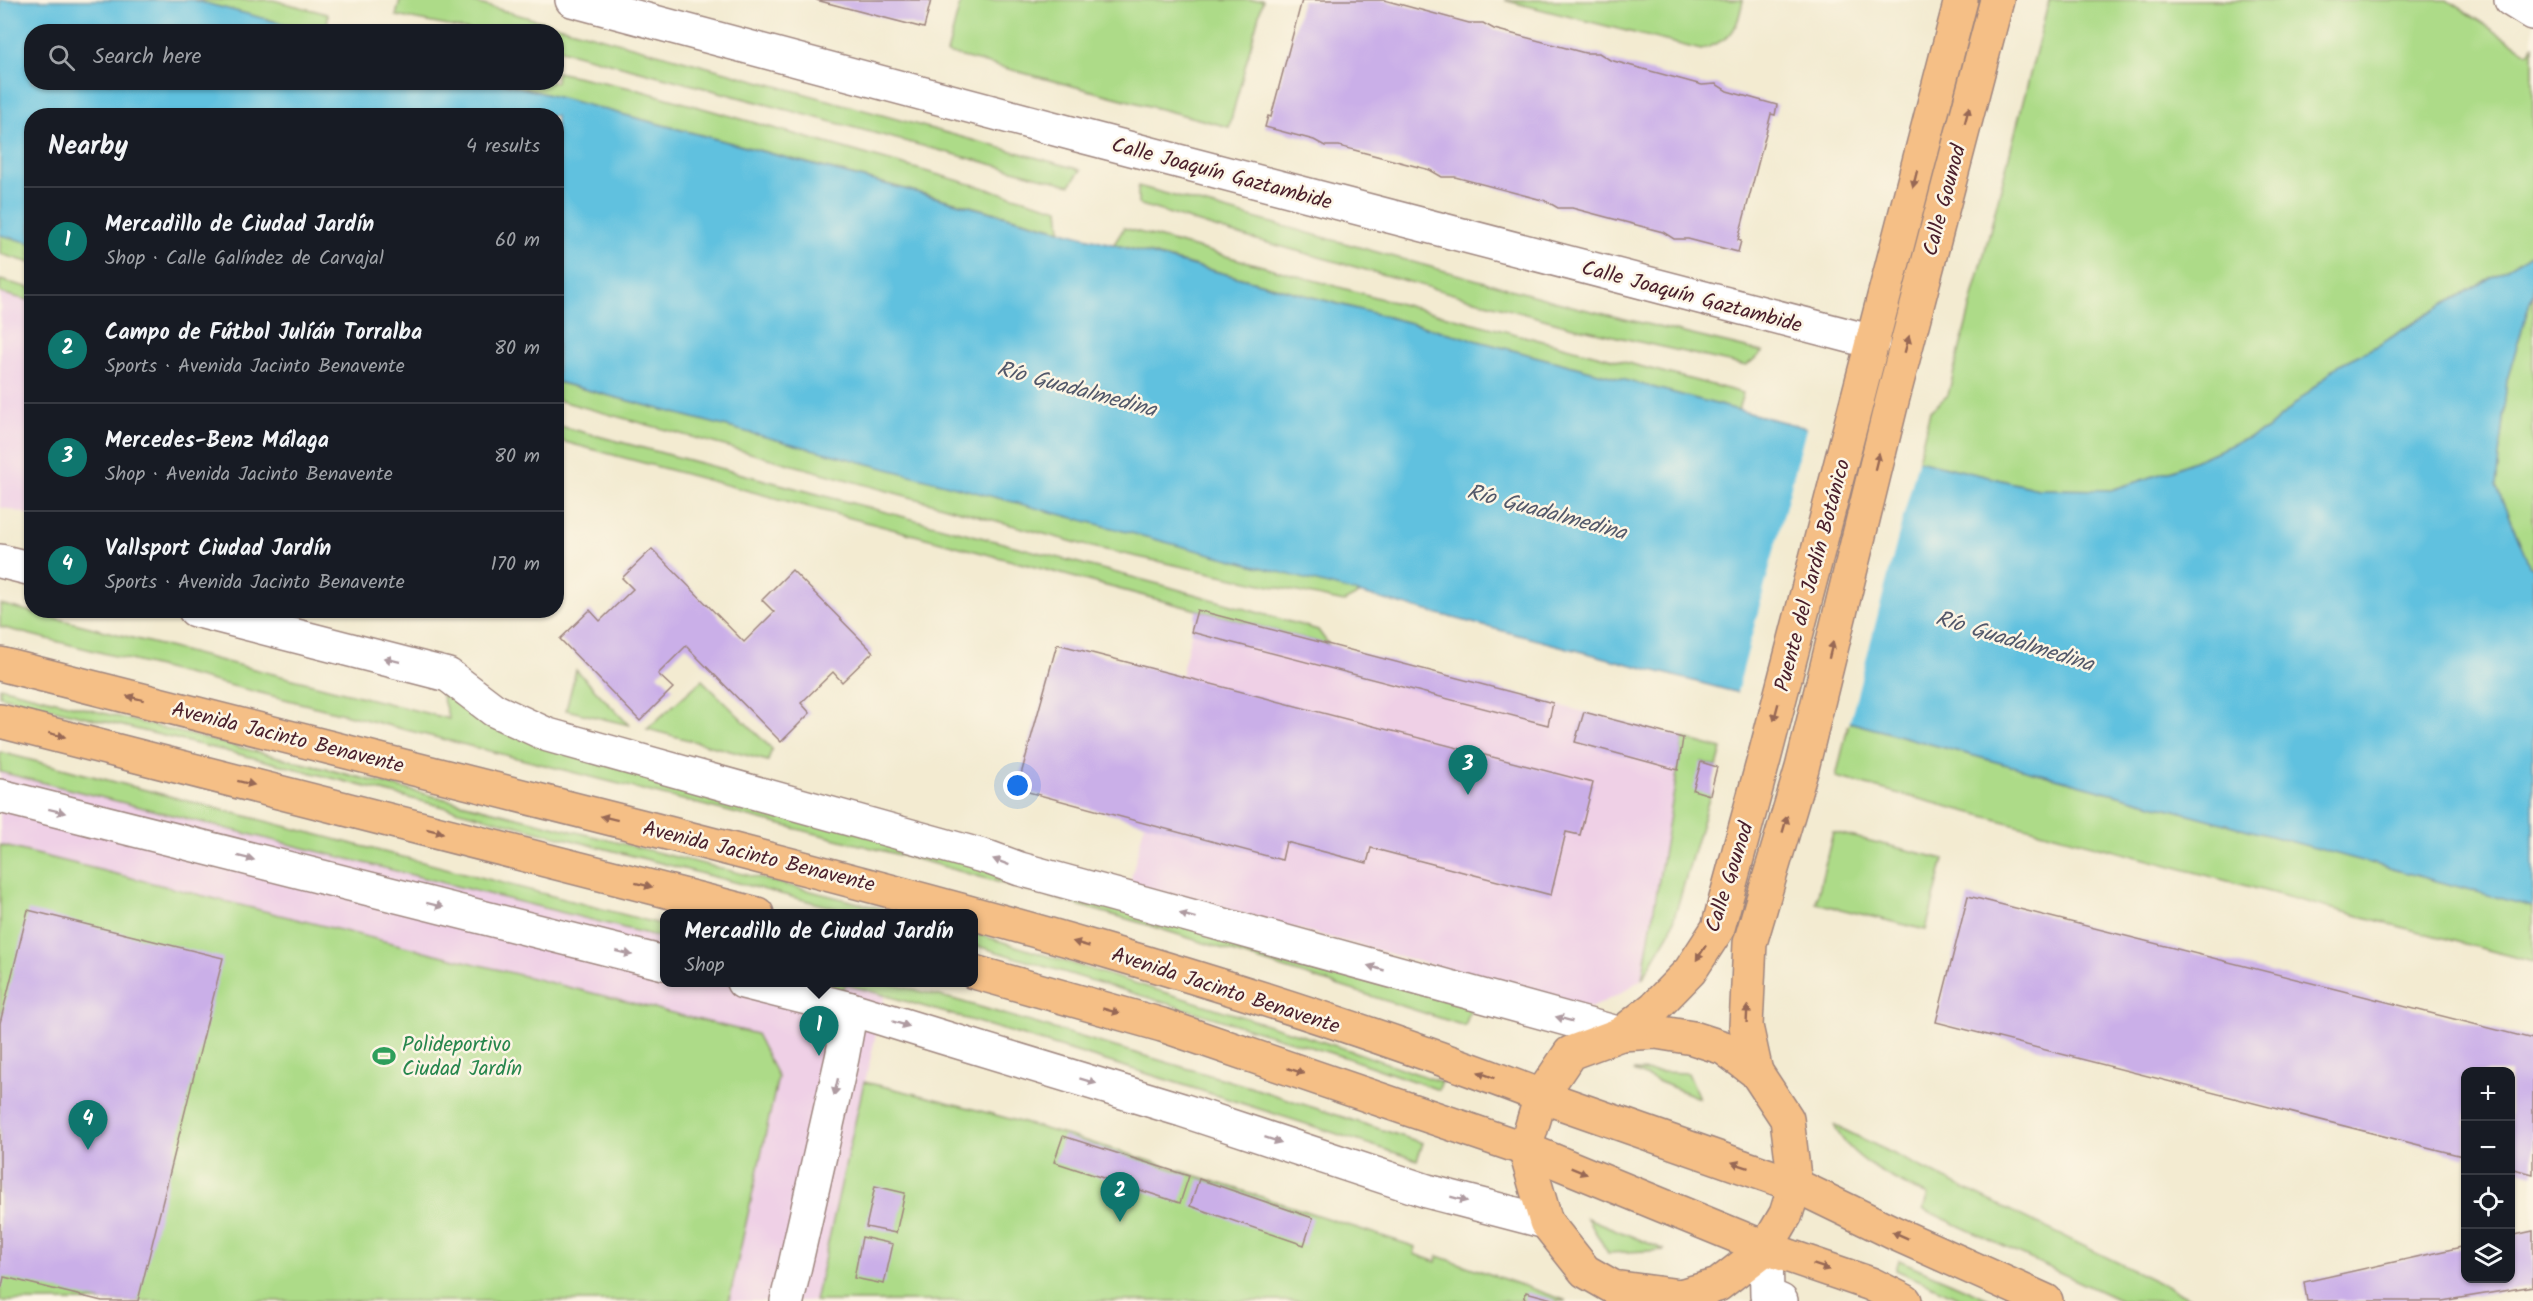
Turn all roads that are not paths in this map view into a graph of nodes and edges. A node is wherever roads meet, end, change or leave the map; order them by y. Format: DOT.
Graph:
graph roads {
  1 [pos="572,0"];
  2 [pos="1961,0"];
  3 [pos="1997,0"];
  4 [pos="1873,342"];
  5 [pos="1860,392"];
  6 [pos="1892,400"];
  7 [pos="0,561"];
  8 [pos="24,567"];
  9 [pos="226,618"];
  10 [pos="0,664"];
  11 [pos="0,721"];
  12 [pos="1764,759"];
  13 [pos="1802,768"];
  14 [pos="0,796"];
  15 [pos="737,909"];
  16 [pos="958,909"];
  17 [pos="978,915"];
  18 [pos="660,962"];
  19 [pos="978,973"];
  20 [pos="762,987"];
  21 [pos="851,1010"];
  22 [pos="1621,1034"];
  23 [pos="1756,1072"];
  24 [pos="1541,1096"];
  25 [pos="1525,1149"];
  26 [pos="1795,1185"];
  27 [pos="1546,1222"];
  28 [pos="1766,1248"];
  29 [pos="1585,1271"];
  30 [pos="1679,1298"];
  31 [pos="787,1301"];
  32 [pos="1597,1301"];
  33 [pos="1781,1301"];
  34 [pos="1905,1301"];
  35 [pos="2046,1301"];
  1 -- 4 [label="street, Calle Joaquín Gaztambide"];
  2 -- 4 [label="main road, Calle Gounod, one-way"];
  6 -- 3 [label="main road, Calle Gounod, one-way"];
  4 -- 5 [label="main road, Calle Gounod"];
  5 -- 12 [label="main road, Puente del Jardín Botánico, one-way"];
  13 -- 6 [label="main road, Puente del Jardín Botánico, one-way"];
  7 -- 8 [label="street"];
  22 -- 9 [label="street, one-way"];
  16 -- 10 [label="main road, Avenida Jacinto Benavente, one-way"];
  11 -- 15 [label="main road, one-way"];
  12 -- 22 [label="main road, Calle Gounod, one-way"];
  23 -- 13 [label="main road, Calle Gounod, one-way"];
  14 -- 18 [label="street, one-way"];
  24 -- 17 [label="main road, Avenida Jacinto Benavente, one-way"];
  19 -- 25 [label="main road, one-way"];
  20 -- 21 [label="street"];
  21 -- 27 [label="street, one-way"];
  21 -- 31 [label="street, one-way"];
  22 -- 23 [label="main road"];
  22 -- 24 [label="main road"];
  23 -- 26 [label="main road"];
  24 -- 25 [label="main road"];
  26 -- 24 [label="main road, Avenida Jacinto Benavente, one-way"];
  25 -- 27 [label="main road"];
  25 -- 28 [label="main road, one-way"];
  26 -- 28 [label="main road"];
  35 -- 26 [label="main road, Avenida Jacinto Benavente, one-way"];
  27 -- 29 [label="main road"];
  28 -- 30 [label="main road"];
  28 -- 33 [label="street"];
  28 -- 34 [label="main road, one-way"];
  29 -- 30 [label="main road"];
  29 -- 32 [label="main road"];
}
